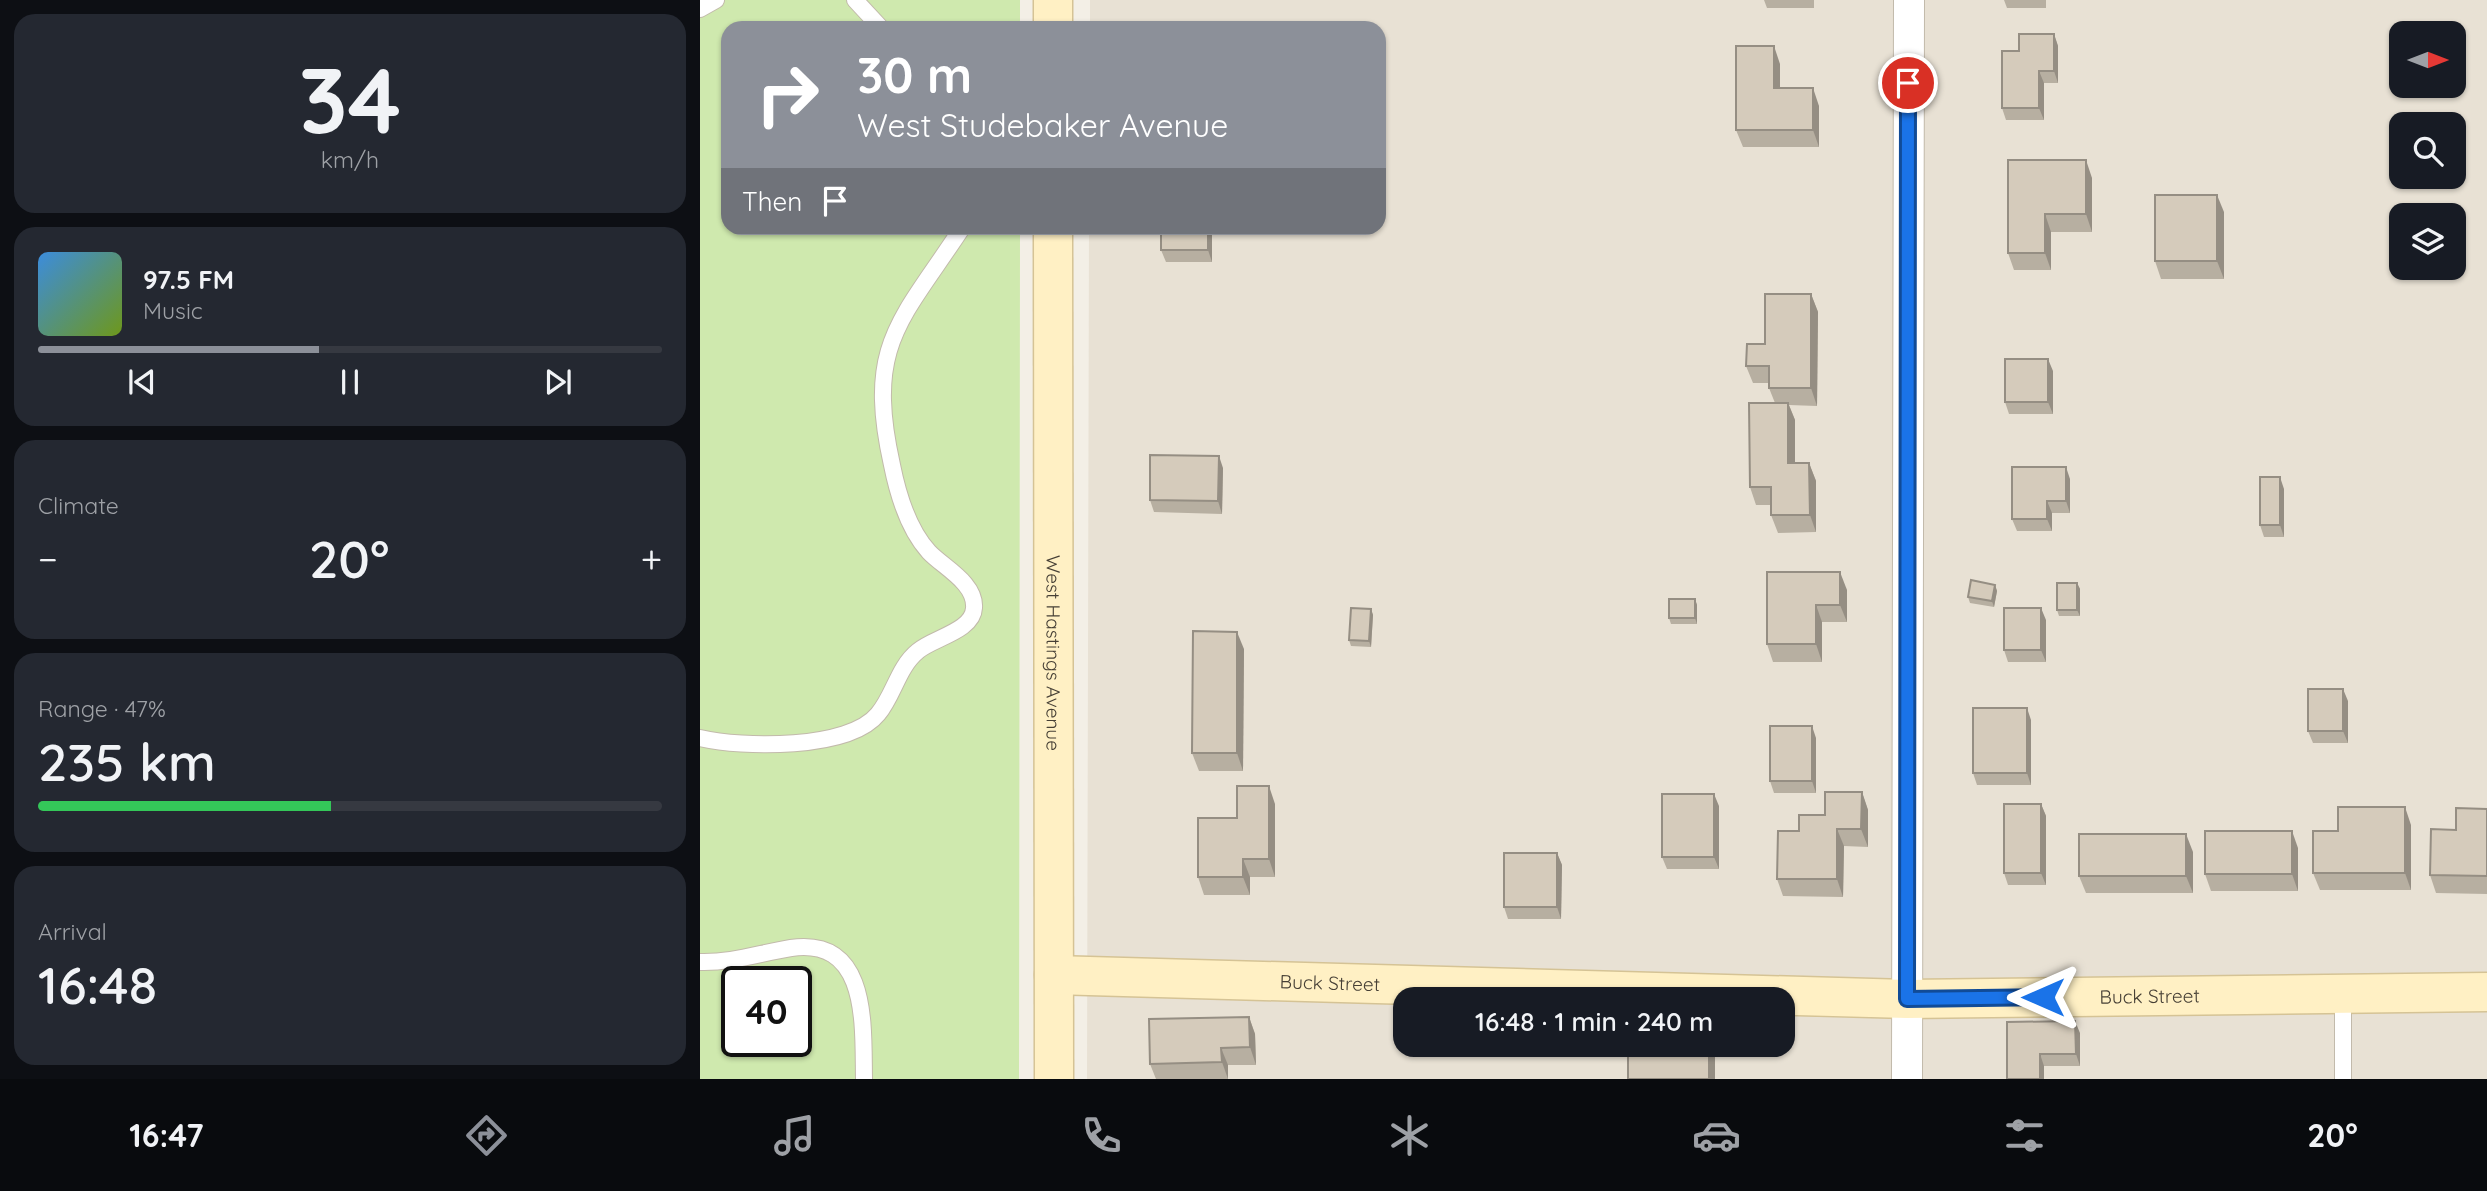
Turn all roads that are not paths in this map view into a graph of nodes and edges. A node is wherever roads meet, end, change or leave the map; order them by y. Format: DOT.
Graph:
graph roads {
  1 [pos="716,0"];
  2 [pos="855,0"];
  3 [pos="1053,0"];
  4 [pos="1909,0"];
  5 [pos="700,9"];
  6 [pos="874,21"];
  7 [pos="1053,21"];
  8 [pos="957,235"];
  9 [pos="1054,235"];
  10 [pos="700,738"];
  11 [pos="700,962"];
  12 [pos="1054,975"];
  13 [pos="2487,992"];
  14 [pos="2343,994"];
  15 [pos="1907,999"];
  16 [pos="864,1079"];
  17 [pos="1054,1079"];
  18 [pos="1907,1079"];
  19 [pos="2343,1079"];
  1 -- 5 [label="lane"];
  2 -- 6 [label="lane"];
  3 -- 7 [label="street"];
  4 -- 15 [label="street"];
  8 -- 10 [label="lane"];
  9 -- 12 [label="street, West Hastings Avenue"];
  11 -- 16 [label="lane"];
  12 -- 15 [label="street, Buck Street"];
  12 -- 17 [label="street, West Hastings Avenue"];
  13 -- 14 [label="street, Buck Street"];
  14 -- 15 [label="street, Buck Street"];
  14 -- 19 [label="lane"];
  15 -- 18 [label="street"];
}
